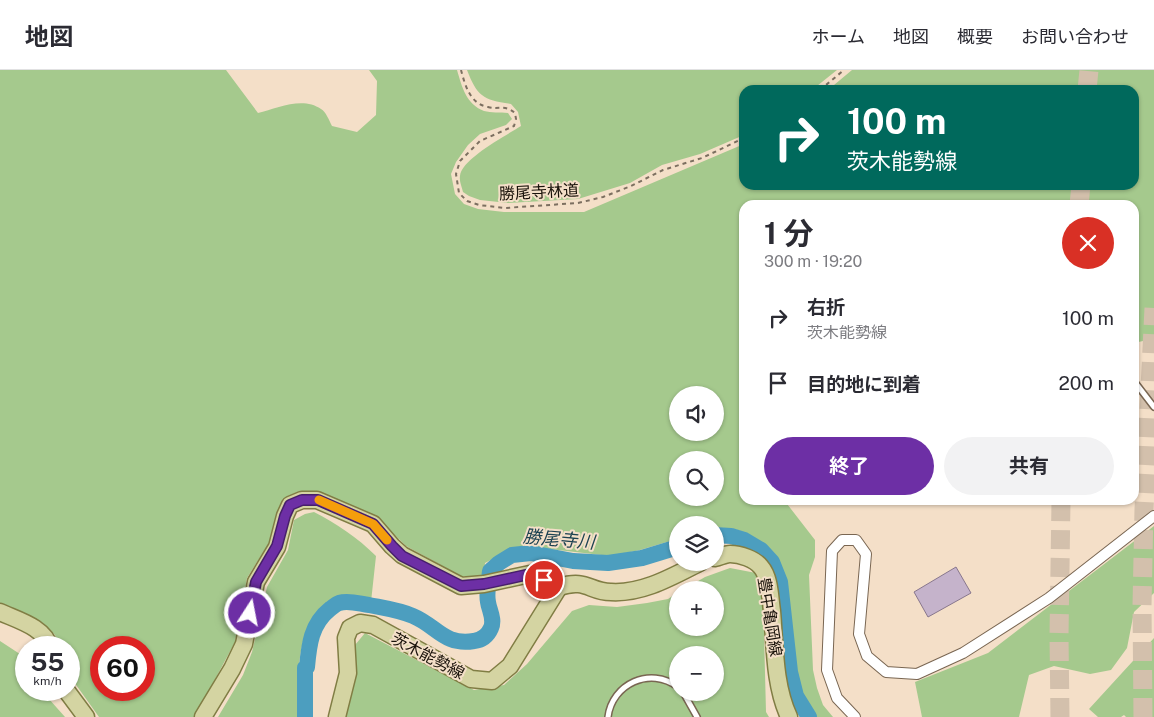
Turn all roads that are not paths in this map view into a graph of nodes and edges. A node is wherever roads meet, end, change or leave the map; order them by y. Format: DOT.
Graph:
graph roads {
  1 [pos="1139,388"];
  2 [pos="1154,407"];
  3 [pos="1154,516"];
  4 [pos="724,556"];
  5 [pos="682,571"];
  6 [pos="559,587"];
  7 [pos="0,612"];
  8 [pos="44,636"];
  9 [pos="669,682"];
  10 [pos="74,701"];
  11 [pos="688,701"];
  12 [pos="86,717"];
  13 [pos="204,717"];
  14 [pos="337,717"];
  15 [pos="608,717"];
  16 [pos="697,717"];
  17 [pos="789,717"];
  18 [pos="855,717"];
  1 -- 2 [label="lane"];
  3 -- 18 [label="street"];
  4 -- 17 [label="main road, 豊中亀岡線"];
  5 -- 6 [label="main road"];
  6 -- 13 [label="main road"];
  6 -- 14 [label="main road, 茨木能勢線"];
  7 -- 8 [label="main road"];
  9 -- 15 [label="lane"];
  10 -- 12 [label="main road"];
  11 -- 16 [label="lane"];
}
